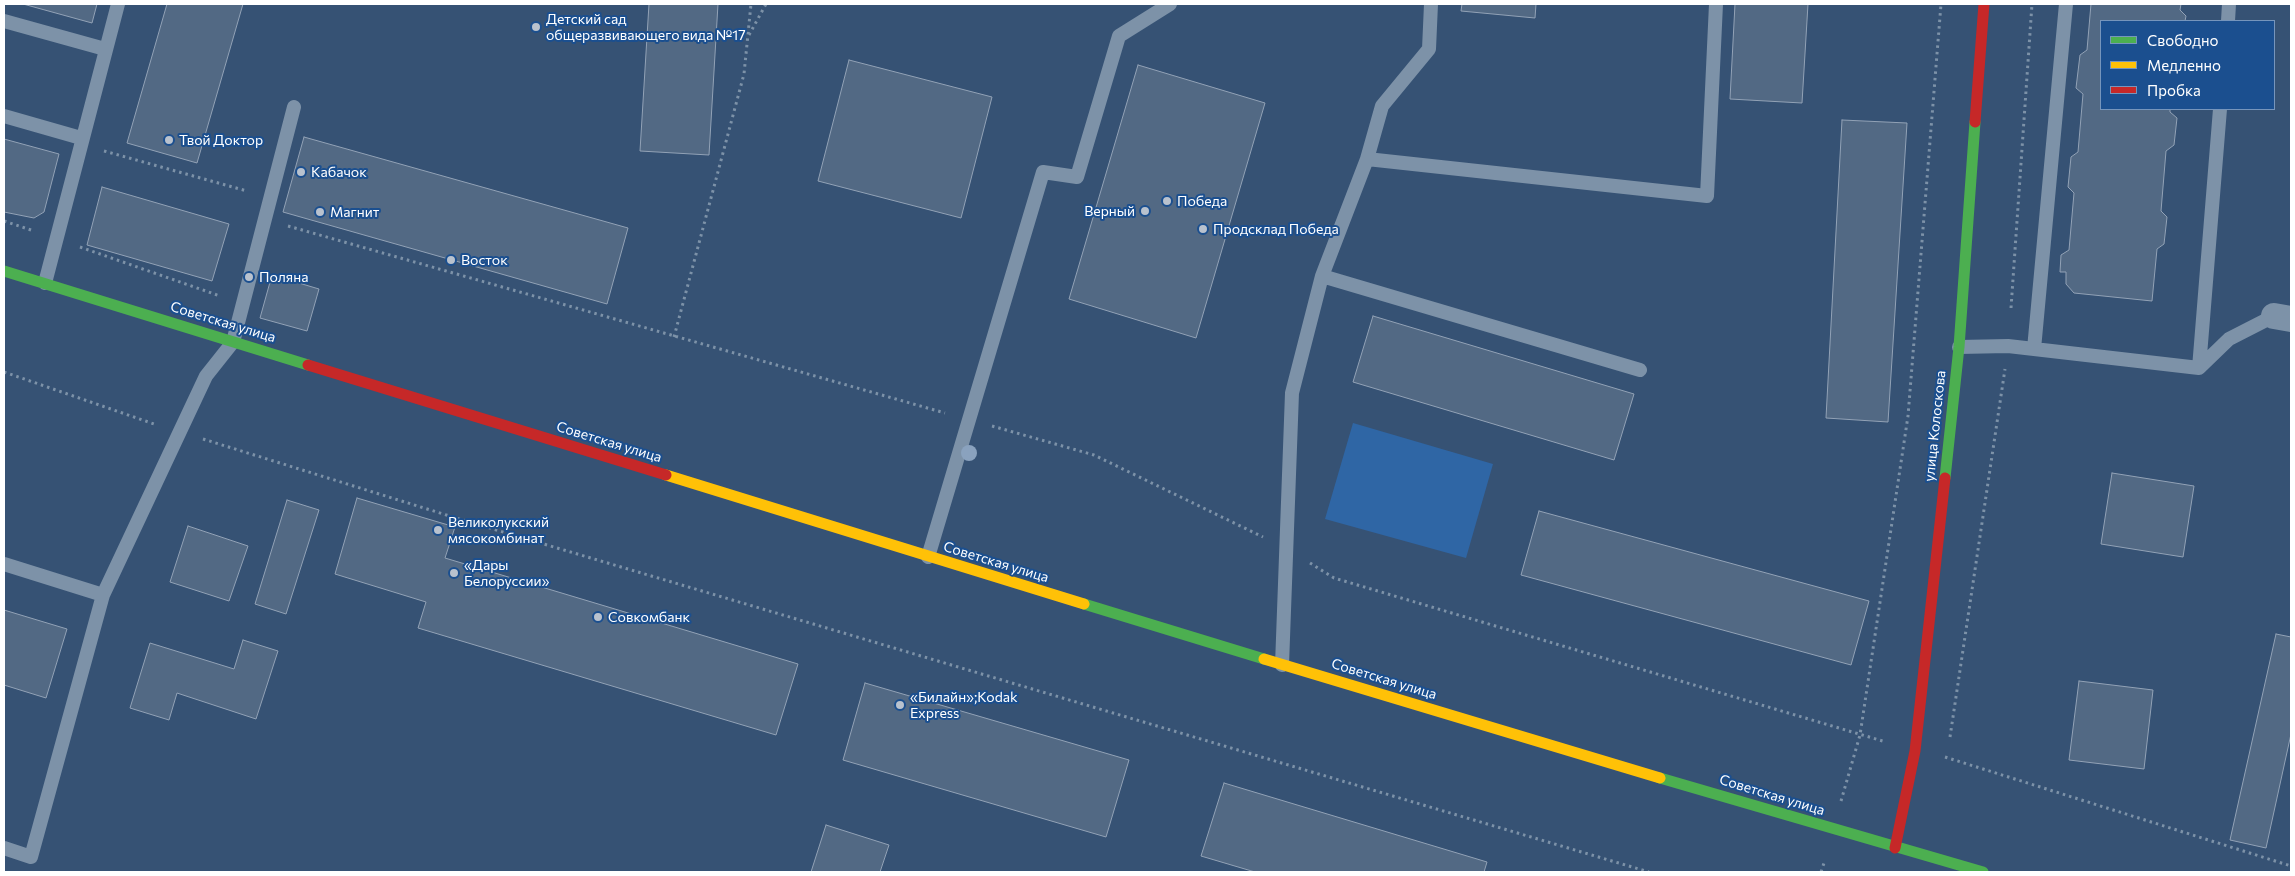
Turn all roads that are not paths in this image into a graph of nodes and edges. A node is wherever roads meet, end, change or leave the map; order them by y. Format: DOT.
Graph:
graph roads {
  1 [pos="118,4"];
  2 [pos="1170,4"];
  3 [pos="1431,4"];
  4 [pos="1716,4"];
  5 [pos="1984,4"];
  6 [pos="2066,4"];
  7 [pos="2229,4"];
  8 [pos="2228,20"];
  9 [pos="4,21"];
  10 [pos="106,49"];
  11 [pos="294,107"];
  12 [pos="2220,110"];
  13 [pos="4,116"];
  14 [pos="80,141"];
  15 [pos="1367,160"];
  16 [pos="4,271"];
  17 [pos="1322,276"];
  18 [pos="45,283"];
  19 [pos="2283,318"];
  20 [pos="233,342"];
  21 [pos="1959,346"];
  22 [pos="2034,349"];
  23 [pos="2199,368"];
  24 [pos="1640,370"];
  25 [pos="928,557"];
  26 [pos="4,564"];
  27 [pos="102,595"];
  28 [pos="1282,665"];
  29 [pos="4,848"];
  30 [pos="1895,848"];
  31 [pos="1983,872"];
  1 -- 10 [label="lane"];
  2 -- 25 [label="lane"];
  3 -- 15 [label="lane"];
  4 -- 15 [label="lane"];
  5 -- 21 [label="main road, улица Колоскова"];
  6 -- 22 [label="lane"];
  7 -- 8 [label="lane"];
  9 -- 10 [label="lane"];
  10 -- 14 [label="lane"];
  11 -- 20 [label="lane"];
  12 -- 23 [label="lane"];
  13 -- 14 [label="lane"];
  14 -- 18 [label="lane"];
  15 -- 17 [label="lane"];
  16 -- 18 [label="main road, Советская улица"];
  17 -- 24 [label="lane"];
  17 -- 28 [label="lane"];
  18 -- 20 [label="main road, Советская улица"];
  19 -- 23 [label="lane"];
  20 -- 25 [label="main road, Советская улица"];
  20 -- 27 [label="lane"];
  21 -- 22 [label="lane"];
  21 -- 30 [label="main road, улица Колоскова"];
  22 -- 23 [label="lane"];
  25 -- 28 [label="main road, Советская улица"];
  26 -- 27 [label="lane"];
  27 -- 29 [label="lane"];
  28 -- 30 [label="main road, Советская улица"];
  30 -- 31 [label="main road, Советская улица"];
}
